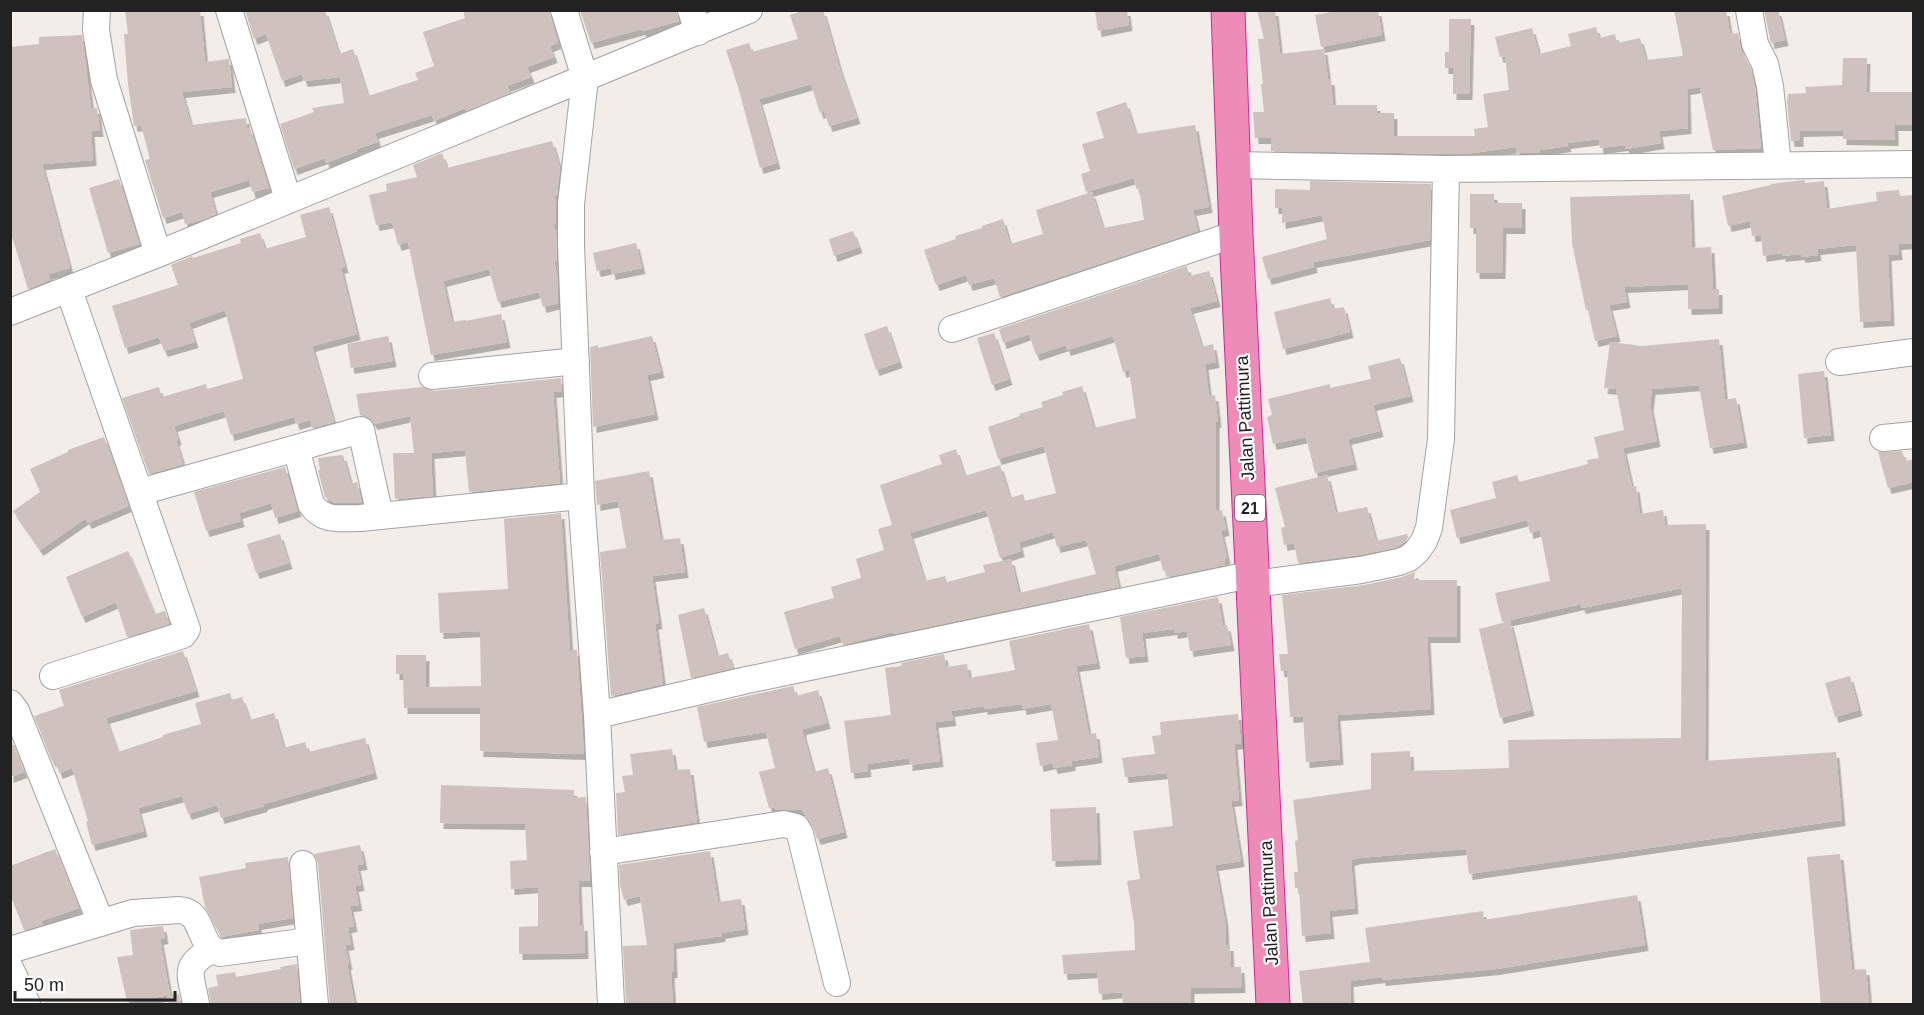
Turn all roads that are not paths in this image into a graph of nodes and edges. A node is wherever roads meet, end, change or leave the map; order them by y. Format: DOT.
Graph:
graph roads {
  1 [pos="97,10"];
  2 [pos="230,10"];
  3 [pos="564,10"];
  4 [pos="750,10"];
  5 [pos="1228,10"];
  6 [pos="1749,10"];
  7 [pos="694,21"];
  8 [pos="585,78"];
  9 [pos="1914,164"];
  10 [pos="1234,165"];
  11 [pos="1778,165"];
  12 [pos="1446,169"];
  13 [pos="288,199"];
  14 [pos="1236,234"];
  15 [pos="158,254"];
  16 [pos="69,290"];
  17 [pos="10,312"];
  18 [pos="952,329"];
  19 [pos="1914,352"];
  20 [pos="576,361"];
  21 [pos="1839,362"];
  22 [pos="432,376"];
  23 [pos="1914,435"];
  24 [pos="1883,438"];
  25 [pos="296,448"];
  26 [pos="140,492"];
  27 [pos="581,496"];
  28 [pos="380,516"];
  29 [pos="1254,579"];
  30 [pos="53,676"];
  31 [pos="10,704"];
  32 [pos="597,715"];
  33 [pos="603,852"];
  34 [pos="303,864"];
  35 [pos="101,923"];
  36 [pos="309,941"];
  37 [pos="10,950"];
  38 [pos="212,950"];
  39 [pos="10,968"];
  40 [pos="837,982"];
  41 [pos="27,1005"];
  42 [pos="196,1005"];
  43 [pos="315,1005"];
  44 [pos="611,1005"];
  45 [pos="1273,1005"];
  1 -- 15 [label="street"];
  2 -- 13 [label="street"];
  3 -- 8 [label="street"];
  4 -- 7 [label="street"];
  5 -- 10 [label="highway, Jalan Pattimura / 21"];
  6 -- 11 [label="street"];
  7 -- 8 [label="street"];
  8 -- 13 [label="street"];
  8 -- 20 [label="street"];
  9 -- 11 [label="street"];
  10 -- 12 [label="street"];
  10 -- 14 [label="highway, Jalan Pattimura / 21"];
  11 -- 12 [label="street"];
  12 -- 29 [label="street"];
  13 -- 15 [label="street"];
  14 -- 18 [label="street"];
  14 -- 29 [label="highway, Jalan Pattimura / 21"];
  15 -- 16 [label="street"];
  16 -- 17 [label="street"];
  16 -- 26 [label="street"];
  19 -- 21 [label="street"];
  20 -- 22 [label="street"];
  20 -- 27 [label="street"];
  23 -- 24 [label="street"];
  25 -- 26 [label="street"];
  25 -- 28 [label="street"];
  25 -- 28 [label="street"];
  26 -- 30 [label="street"];
  27 -- 28 [label="street"];
  27 -- 32 [label="street"];
  29 -- 32 [label="street"];
  29 -- 45 [label="highway, Jalan Pattimura / 21"];
  31 -- 35 [label="street"];
  32 -- 33 [label="street"];
  33 -- 40 [label="street"];
  33 -- 44 [label="street"];
  34 -- 36 [label="street"];
  35 -- 37 [label="street"];
  35 -- 38 [label="street"];
  36 -- 38 [label="street"];
  36 -- 43 [label="street"];
  38 -- 42 [label="street"];
  39 -- 41 [label="street"];
}
